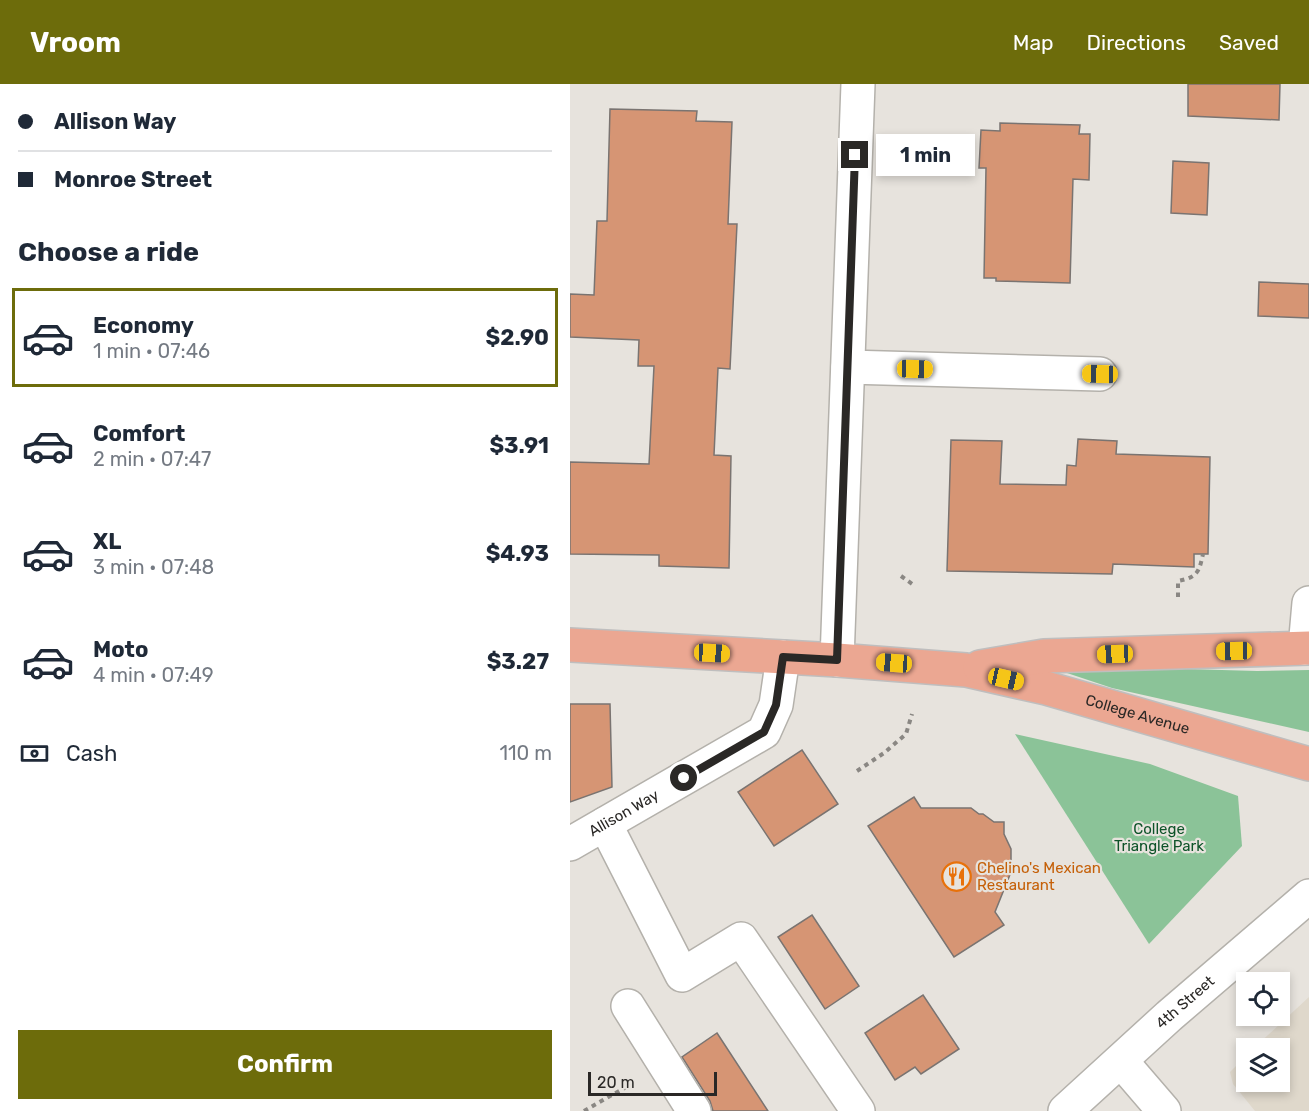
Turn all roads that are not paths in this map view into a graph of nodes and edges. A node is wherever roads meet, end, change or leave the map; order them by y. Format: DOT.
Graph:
graph roads {
  1 [pos="858,84"];
  2 [pos="848,367"];
  3 [pos="1100,374"];
  4 [pos="1309,603"];
  5 [pos="570,645"];
  6 [pos="1308,648"];
  7 [pos="783,657"];
  8 [pos="837,660"];
  9 [pos="966,670"];
  10 [pos="1309,764"];
  11 [pos="605,824"];
  12 [pos="570,844"];
  13 [pos="1309,896"];
  14 [pos="628,1006"];
  15 [pos="1121,1061"];
  16 [pos="694,1111"];
  17 [pos="858,1111"];
  18 [pos="1065,1111"];
  19 [pos="1164,1111"];
  1 -- 2 [label="street"];
  2 -- 3 [label="street"];
  2 -- 8 [label="street"];
  4 -- 6 [label="street"];
  5 -- 7 [label="main road, College Avenue"];
  6 -- 9 [label="main road, College Avenue"];
  7 -- 8 [label="main road, College Avenue"];
  7 -- 11 [label="street, Allison Way"];
  8 -- 9 [label="main road, College Avenue"];
  9 -- 10 [label="main road, College Avenue"];
  11 -- 12 [label="street, Allison Way"];
  11 -- 17 [label="street"];
  13 -- 15 [label="street, 4th Street"];
  14 -- 16 [label="street"];
  15 -- 18 [label="street, 4th Street"];
  15 -- 19 [label="street"];
}
